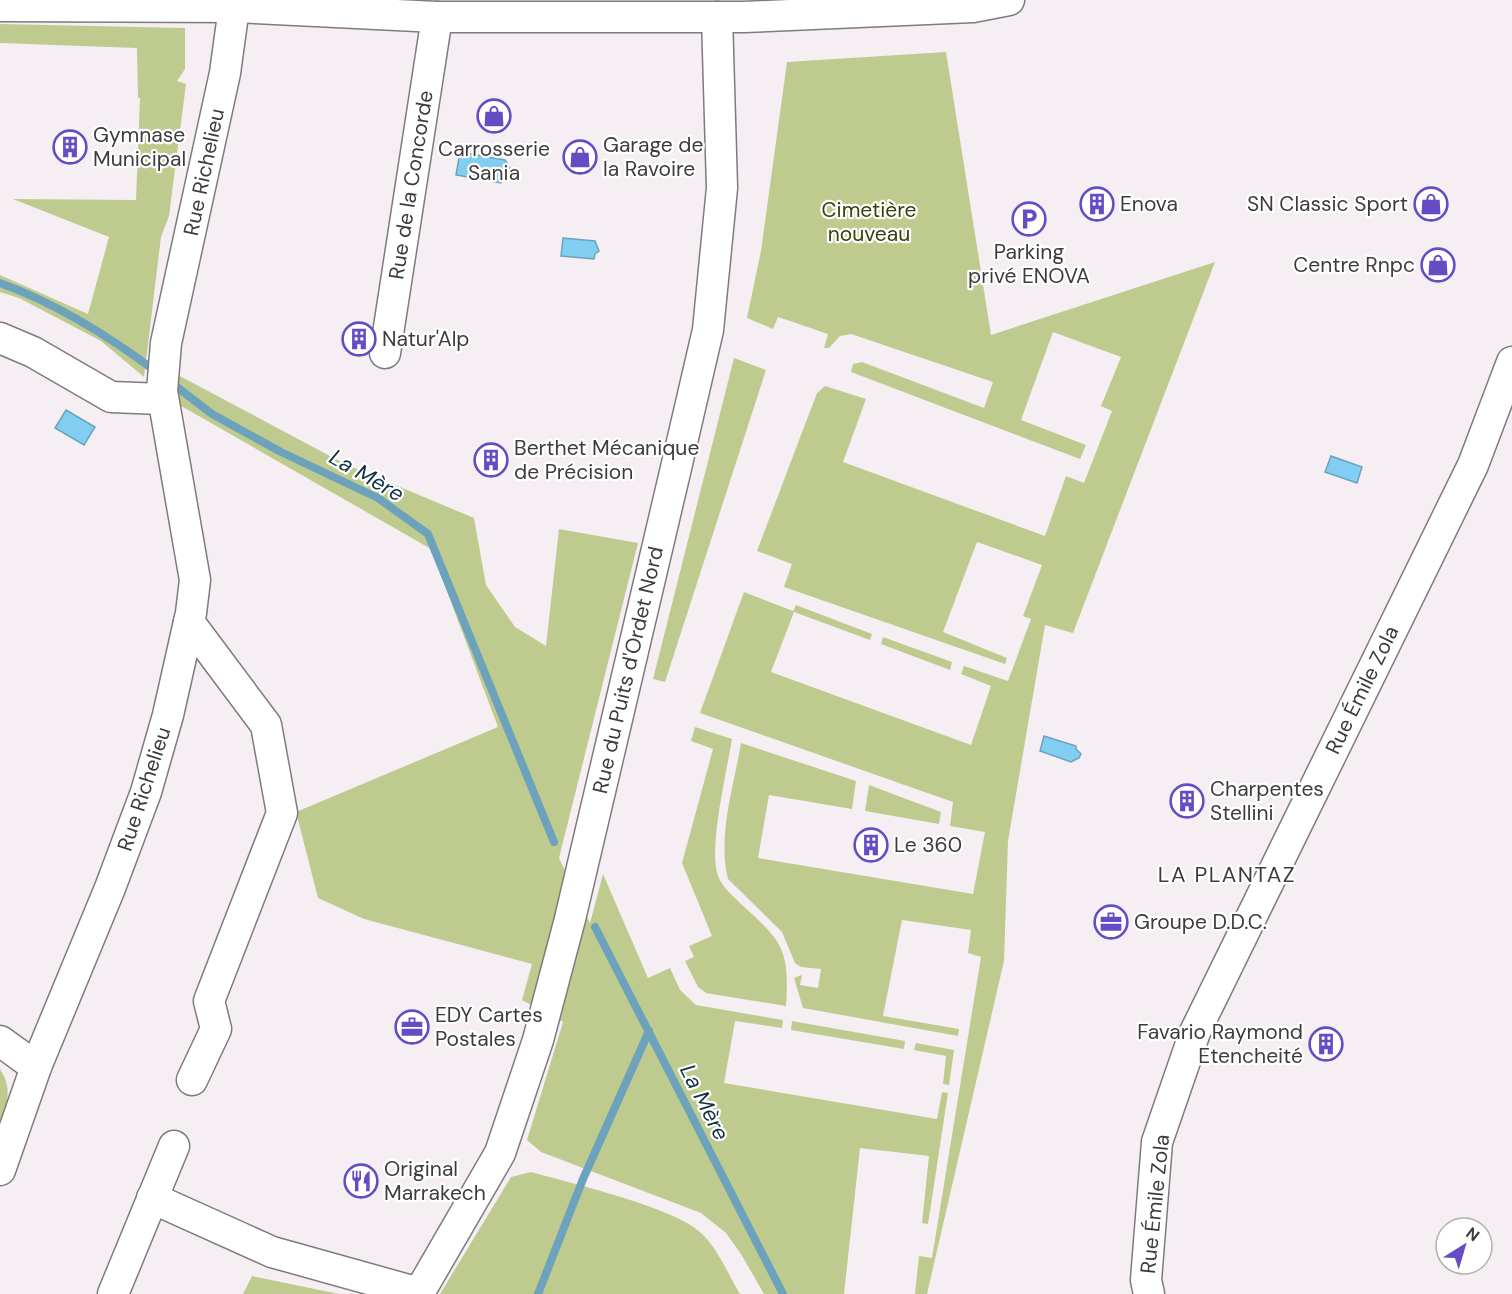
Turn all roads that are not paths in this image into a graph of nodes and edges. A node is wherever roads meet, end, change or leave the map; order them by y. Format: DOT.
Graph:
graph roads {
  1 [pos="1009,0"];
  2 [pos="235,3"];
  3 [pos="0,6"];
  4 [pos="437,17"];
  5 [pos="717,17"];
  6 [pos="0,338"];
  7 [pos="385,353"];
  8 [pos="1512,362"];
  9 [pos="162,395"];
  10 [pos="189,622"];
  11 [pos="0,1041"];
  12 [pos="36,1067"];
  13 [pos="192,1080"];
  14 [pos="174,1146"];
  15 [pos="0,1170"];
  16 [pos="152,1198"];
  17 [pos="419,1293"];
  18 [pos="113,1294"];
  19 [pos="1149,1294"];
  1 -- 5 [label="street"];
  2 -- 3 [label="street"];
  2 -- 4 [label="street"];
  2 -- 9 [label="street, Rue Richelieu"];
  4 -- 5 [label="street"];
  4 -- 7 [label="street, Rue de la Concorde"];
  5 -- 17 [label="street, Rue du Puits d'Ordet Nord"];
  6 -- 9 [label="street"];
  8 -- 19 [label="street, Rue Émile Zola"];
  9 -- 10 [label="street, Rue Richelieu"];
  10 -- 12 [label="street, Rue Richelieu"];
  10 -- 13 [label="street"];
  11 -- 12 [label="street"];
  12 -- 15 [label="street, Rue Richelieu"];
  14 -- 16 [label="street"];
  16 -- 17 [label="street"];
  16 -- 18 [label="street"];
}
